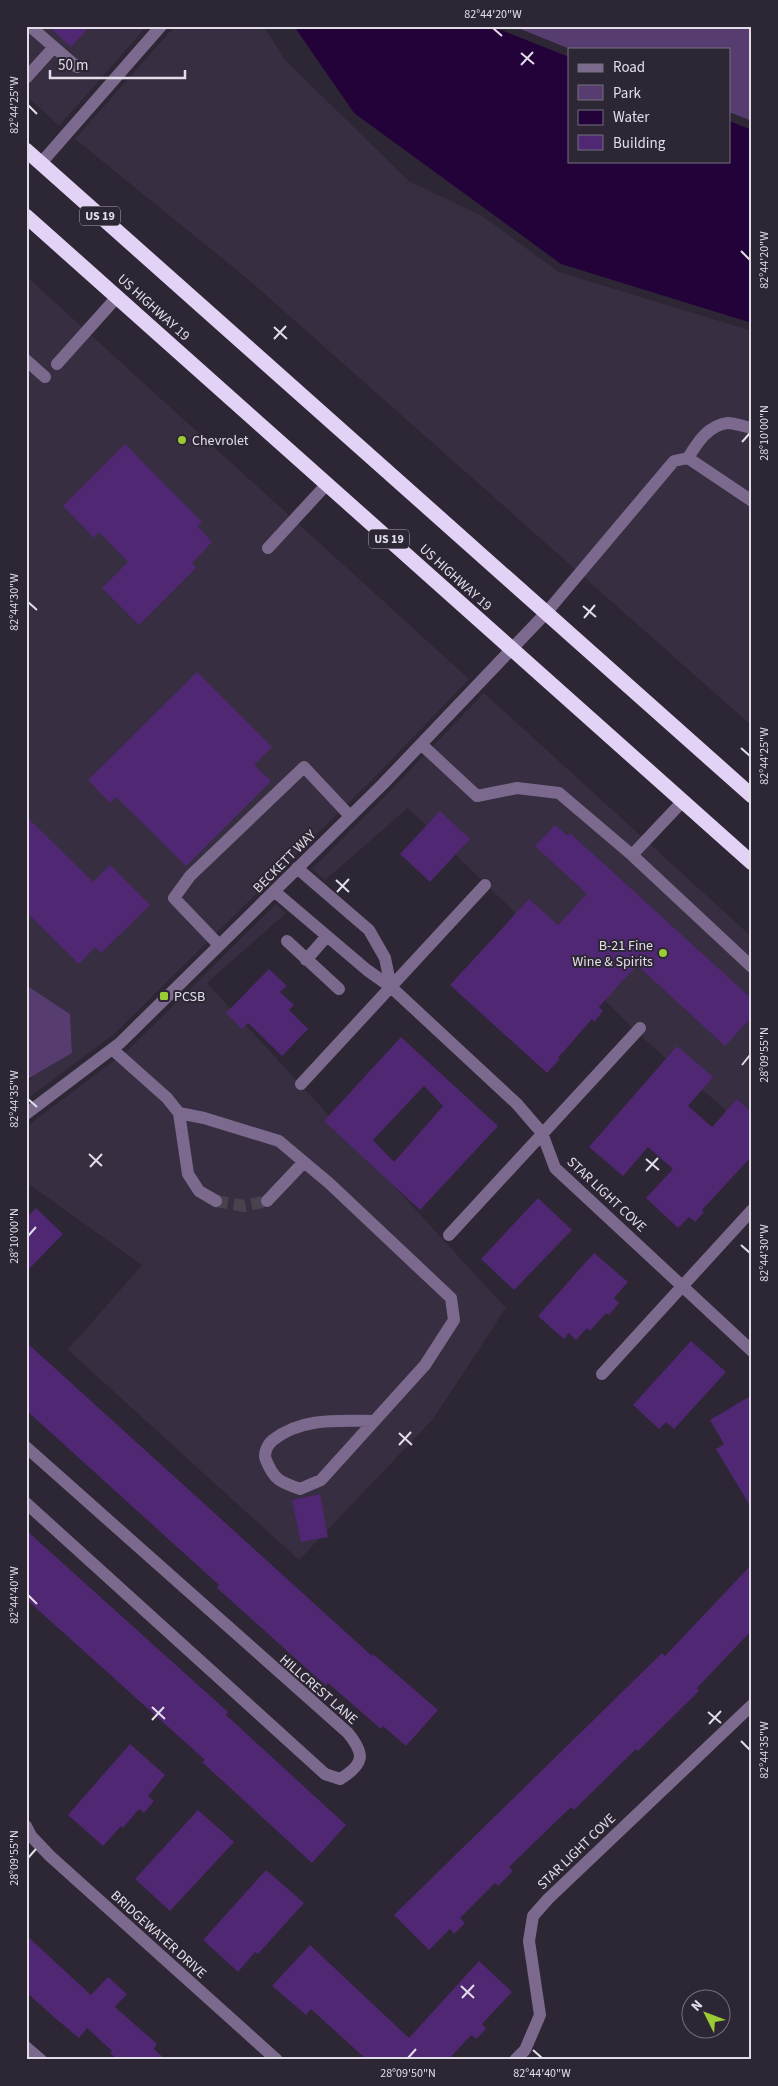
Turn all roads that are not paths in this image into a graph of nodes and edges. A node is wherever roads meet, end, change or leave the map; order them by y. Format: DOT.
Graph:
graph roads {
  1 [pos="161,26"];
  2 [pos="32,28"];
  3 [pos="54,47"];
  4 [pos="77,67"];
  5 [pos="26,78"];
  6 [pos="26,150"];
  7 [pos="33,163"];
  8 [pos="26,216"];
  9 [pos="117,297"];
  10 [pos="27,363"];
  11 [pos="57,364"];
  12 [pos="45,377"];
  13 [pos="752,428"];
  14 [pos="688,458"];
  15 [pos="327,484"];
  16 [pos="752,501"];
  17 [pos="268,548"];
  18 [pos="546,612"];
  19 [pos="512,649"];
  20 [pos="421,744"];
  21 [pos="750,791"];
  22 [pos="683,801"];
  23 [pos="350,816"];
  24 [pos="632,855"];
  25 [pos="752,863"];
  26 [pos="297,868"];
  27 [pos="485,884"];
  28 [pos="274,891"];
  29 [pos="327,936"];
  30 [pos="287,942"];
  31 [pos="219,946"];
  32 [pos="306,960"];
  33 [pos="752,967"];
  34 [pos="391,987"];
  35 [pos="339,989"];
  36 [pos="640,1028"];
  37 [pos="112,1049"];
  38 [pos="301,1084"];
  39 [pos="179,1113"];
  40 [pos="26,1114"];
  41 [pos="542,1133"];
  42 [pos="304,1162"];
  43 [pos="216,1201"];
  44 [pos="267,1201"];
  45 [pos="752,1210"];
  46 [pos="449,1234"];
  47 [pos="682,1286"];
  48 [pos="752,1351"];
  49 [pos="602,1374"];
  50 [pos="374,1421"];
  51 [pos="26,1446"];
  52 [pos="26,1503"];
  53 [pos="752,1705"];
  54 [pos="26,1826"];
  55 [pos="26,2046"];
  56 [pos="41,2060"];
  57 [pos="277,2060"];
  58 [pos="515,2060"];
  1 -- 7 [label="street"];
  2 -- 3 [label="street"];
  3 -- 4 [label="street"];
  3 -- 5 [label="street"];
  6 -- 7 [label="highway, US 19"];
  7 -- 18 [label="highway, US 19"];
  8 -- 9 [label="highway, US HIGHWAY 19 / US 19"];
  9 -- 11 [label="street"];
  9 -- 15 [label="highway, US HIGHWAY 19 / US 19"];
  10 -- 12 [label="street"];
  13 -- 14 [label="street"];
  14 -- 16 [label="street"];
  14 -- 18 [label="street, BECKETT WAY"];
  15 -- 17 [label="street"];
  15 -- 19 [label="highway, US HIGHWAY 19 / US 19"];
  18 -- 19 [label="street, BECKETT WAY"];
  18 -- 21 [label="highway, US 19"];
  19 -- 20 [label="street, BECKETT WAY"];
  19 -- 22 [label="highway, US HIGHWAY 19 / US 19"];
  20 -- 23 [label="street, BECKETT WAY"];
  20 -- 24 [label="street"];
  22 -- 24 [label="street"];
  22 -- 25 [label="highway, US HIGHWAY 19 / US 19"];
  23 -- 26 [label="street, BECKETT WAY"];
  23 -- 31 [label="street"];
  24 -- 33 [label="street"];
  26 -- 28 [label="street, BECKETT WAY"];
  26 -- 34 [label="street"];
  27 -- 34 [label="street"];
  28 -- 29 [label="street, STAR LIGHT COVE"];
  28 -- 31 [label="street, BECKETT WAY"];
  29 -- 32 [label="street"];
  29 -- 34 [label="street, STAR LIGHT COVE"];
  30 -- 32 [label="street"];
  31 -- 37 [label="street, BECKETT WAY"];
  32 -- 35 [label="street"];
  34 -- 38 [label="street"];
  34 -- 41 [label="street, STAR LIGHT COVE"];
  36 -- 41 [label="street"];
  37 -- 39 [label="street"];
  37 -- 40 [label="street, BECKETT WAY"];
  39 -- 42 [label="street"];
  39 -- 43 [label="street"];
  41 -- 46 [label="street"];
  41 -- 47 [label="street, STAR LIGHT COVE"];
  42 -- 44 [label="street"];
  42 -- 50 [label="street"];
  45 -- 47 [label="street"];
  47 -- 48 [label="street, STAR LIGHT COVE"];
  47 -- 49 [label="street"];
  50 -- 50 [label="street"];
  51 -- 52 [label="street, HILLCREST LANE"];
  53 -- 58 [label="street, STAR LIGHT COVE"];
  54 -- 57 [label="street, BRIDGEWATER DRIVE"];
  55 -- 56 [label="street"];
}
